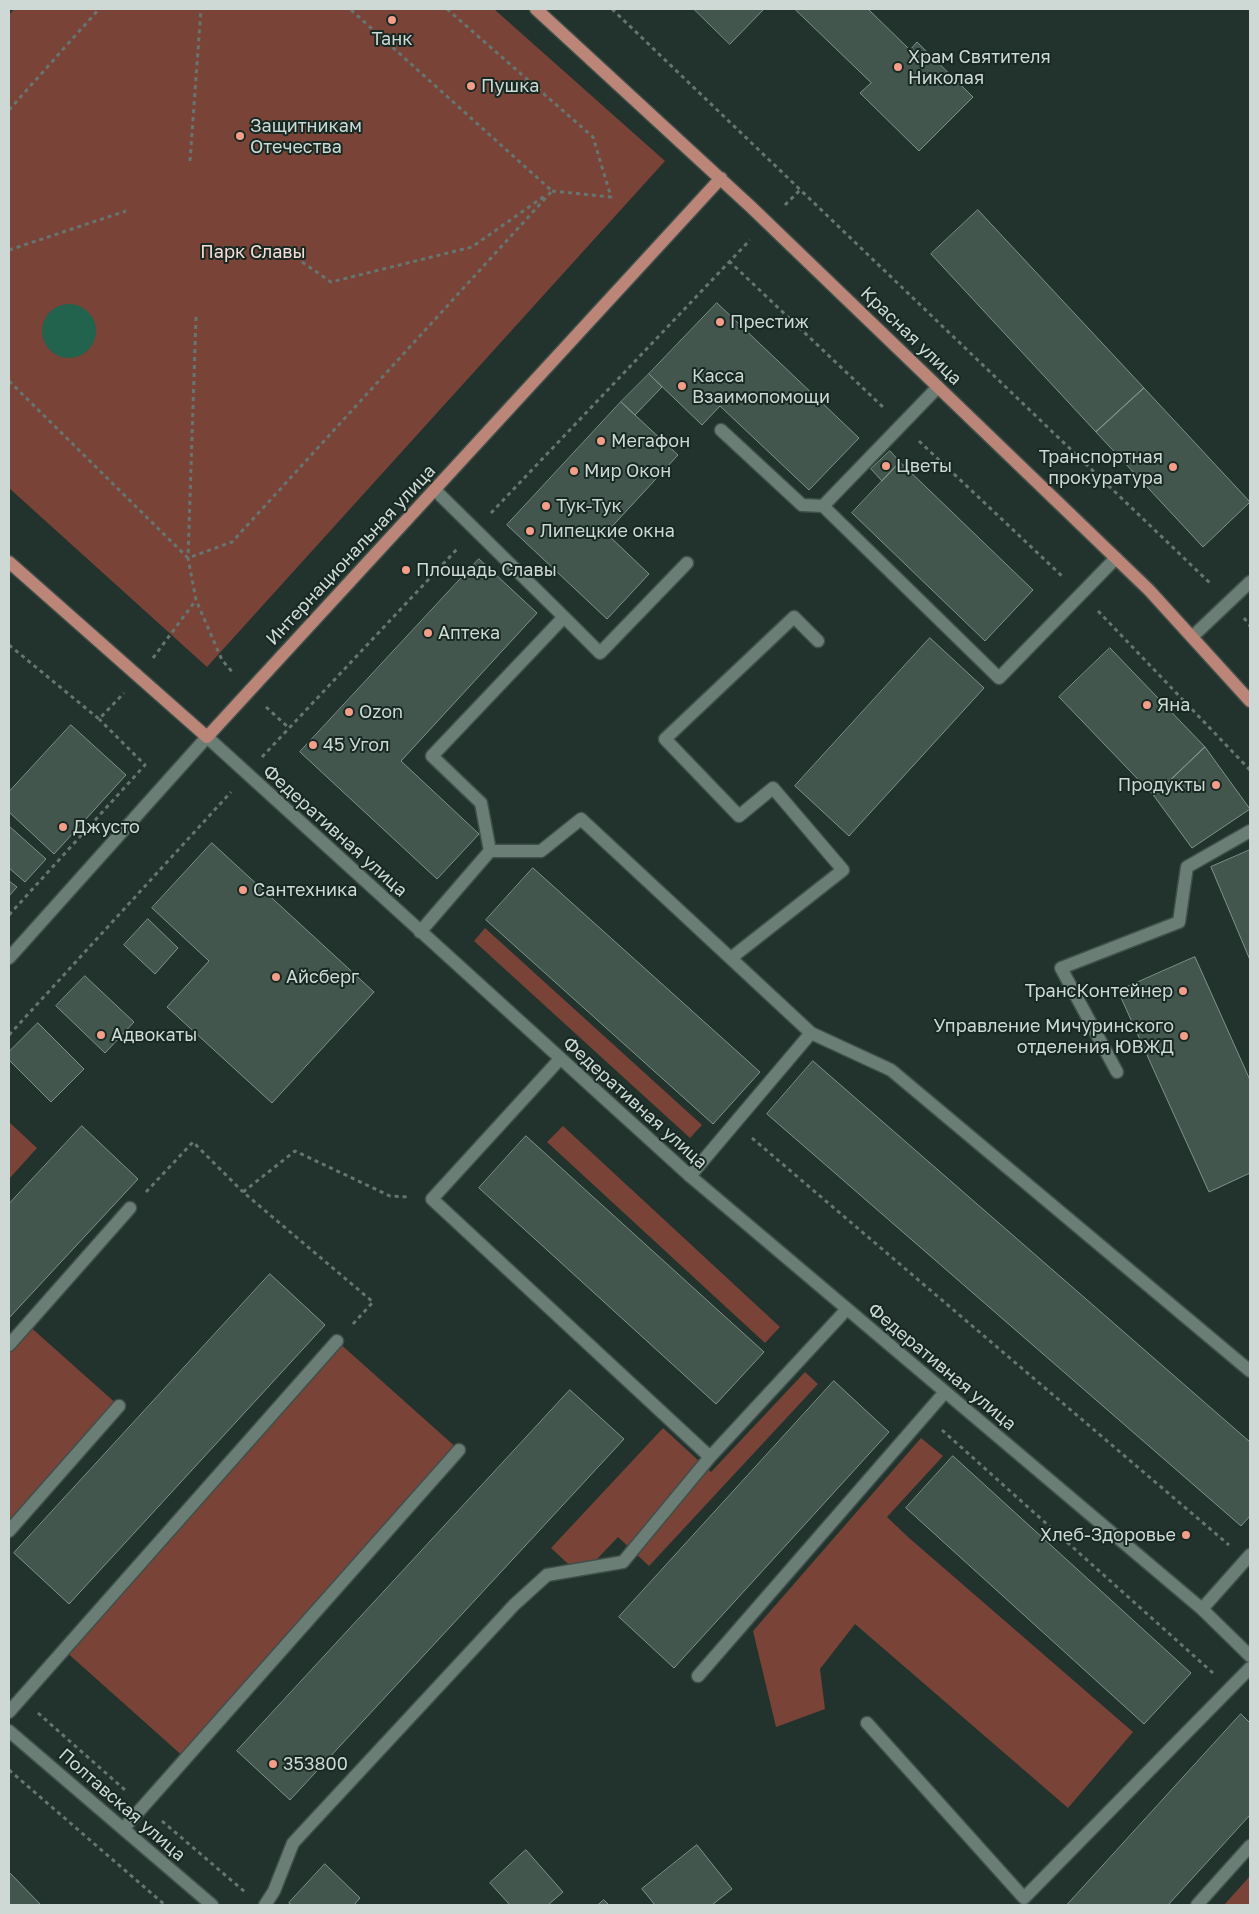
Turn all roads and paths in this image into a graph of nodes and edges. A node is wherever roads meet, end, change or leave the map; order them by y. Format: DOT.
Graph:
graph roads {
  1 [pos="99,9"];
  2 [pos="201,9"];
  3 [pos="350,9"];
  4 [pos="447,9"];
  5 [pos="536,9"];
  6 [pos="612,9"];
  7 [pos="9,110"];
  8 [pos="190,161"];
  9 [pos="721,178"];
  10 [pos="801,189"];
  11 [pos="552,191"];
  12 [pos="126,211"];
  13 [pos="768,222"];
  14 [pos="9,250"];
  15 [pos="302,262"];
  16 [pos="729,262"];
  17 [pos="196,317"];
  18 [pos="9,381"];
  19 [pos="938,387"];
  20 [pos="902,425"];
  21 [pos="721,430"];
  22 [pos="435,490"];
  23 [pos="823,506"];
  24 [pos="475,530"];
  25 [pos="188,558"];
  26 [pos="1116,558"];
  27 [pos="9,562"];
  28 [pos="687,563"];
  29 [pos="1250,582"];
  30 [pos="1081,594"];
  31 [pos="196,600"];
  32 [pos="1229,602"];
  33 [pos="564,617"];
  34 [pos="1250,626"];
  35 [pos="1192,637"];
  36 [pos="818,641"];
  37 [pos="9,645"];
  38 [pos="139,677"];
  39 [pos="249,692"];
  40 [pos="1250,701"];
  41 [pos="99,719"];
  42 [pos="289,728"];
  43 [pos="207,737"];
  44 [pos="1250,770"];
  45 [pos="247,775"];
  46 [pos="1250,831"];
  47 [pos="490,851"];
  48 [pos="9,915"];
  49 [pos="420,932"];
  50 [pos="9,958"];
  51 [pos="731,958"];
  52 [pos="810,1033"];
  53 [pos="9,1035"];
  54 [pos="560,1059"];
  55 [pos="1117,1072"];
  56 [pos="735,1123"];
  57 [pos="690,1176"];
  58 [pos="243,1192"];
  59 [pos="432,1199"];
  60 [pos="130,1208"];
  61 [pos="847,1309"];
  62 [pos="337,1341"];
  63 [pos="9,1345"];
  64 [pos="1250,1371"];
  65 [pos="945,1392"];
  66 [pos="119,1406"];
  67 [pos="924,1415"];
  68 [pos="460,1450"];
  69 [pos="710,1457"];
  70 [pos="9,1531"];
  71 [pos="1248,1558"];
  72 [pos="1202,1609"];
  73 [pos="1250,1656"];
  74 [pos="1250,1668"];
  75 [pos="698,1676"];
  76 [pos="1230,1688"];
  77 [pos="9,1712"];
  78 [pos="867,1723"];
  79 [pos="9,1731"];
  80 [pos="9,1770"];
  81 [pos="124,1828"];
  82 [pos="1250,1846"];
  83 [pos="206,1903"];
  84 [pos="165,1905"];
  85 [pos="264,1905"];
  86 [pos="1198,1905"];
  1 -- 7 [label="path"];
  2 -- 8 [label="path"];
  3 -- 11 [label="path"];
  4 -- 11 [label="path"];
  5 -- 9 [label="main road, Красная улица"];
  6 -- 10 [label="path"];
  9 -- 13 [label="main road, Красная улица"];
  9 -- 22 [label="main road, Интернациональная улица"];
  10 -- 13 [label="path"];
  10 -- 32 [label="path"];
  11 -- 15 [label="path"];
  11 -- 25 [label="path"];
  12 -- 14 [label="path"];
  13 -- 16 [label="path"];
  13 -- 19 [label="main road, Красная улица"];
  16 -- 20 [label="path"];
  16 -- 24 [label="path"];
  17 -- 25 [label="path"];
  18 -- 25 [label="path"];
  19 -- 20 [label="street"];
  19 -- 26 [label="main road, Красная улица"];
  20 -- 23 [label="street"];
  20 -- 30 [label="path"];
  21 -- 23 [label="street"];
  22 -- 24 [label="street"];
  22 -- 39 [label="main road, Интернациональная улица"];
  23 -- 30 [label="street"];
  24 -- 33 [label="street"];
  24 -- 42 [label="path"];
  25 -- 31 [label="path"];
  26 -- 30 [label="street"];
  26 -- 35 [label="main road, Красная улица"];
  27 -- 38 [label="main road, Федеративная улица"];
  28 -- 33 [label="street"];
  29 -- 32 [label="street"];
  30 -- 44 [label="path"];
  31 -- 38 [label="path"];
  31 -- 39 [label="path"];
  32 -- 34 [label="path"];
  32 -- 35 [label="street"];
  33 -- 47 [label="street"];
  35 -- 40 [label="main road, Красная улица"];
  36 -- 51 [label="street"];
  37 -- 41 [label="path"];
  38 -- 41 [label="path"];
  38 -- 43 [label="main road, Федеративная улица"];
  39 -- 42 [label="path"];
  39 -- 43 [label="main road, Интернациональная улица"];
  41 -- 48 [label="path"];
  42 -- 45 [label="path"];
  43 -- 45 [label="street, Федеративная улица"];
  43 -- 50 [label="street, Интернациональная улица"];
  45 -- 49 [label="street, Федеративная улица"];
  45 -- 53 [label="path"];
  46 -- 55 [label="street"];
  47 -- 49 [label="street"];
  47 -- 51 [label="street"];
  49 -- 54 [label="street, Федеративная улица"];
  51 -- 52 [label="street"];
  52 -- 56 [label="street"];
  52 -- 64 [label="street"];
  54 -- 57 [label="street, Федеративная улица"];
  54 -- 59 [label="street"];
  56 -- 57 [label="street"];
  56 -- 71 [label="path"];
  57 -- 61 [label="street, Федеративная улица"];
  58 -- 59 [label="path"];
  58 -- 60 [label="path"];
  58 -- 62 [label="path"];
  59 -- 69 [label="street"];
  60 -- 63 [label="street"];
  61 -- 65 [label="street, Федеративная улица"];
  61 -- 69 [label="street"];
  62 -- 77 [label="street"];
  65 -- 67 [label="street"];
  65 -- 72 [label="street, Федеративная улица"];
  66 -- 70 [label="street"];
  67 -- 75 [label="street"];
  67 -- 76 [label="path"];
  68 -- 81 [label="street"];
  69 -- 85 [label="street"];
  71 -- 72 [label="street"];
  72 -- 73 [label="street, Федеративная улица"];
  74 -- 76 [label="street"];
  76 -- 78 [label="street"];
  79 -- 81 [label="street, Полтавская улица"];
  80 -- 84 [label="path"];
  81 -- 83 [label="street, Полтавская улица"];
  82 -- 86 [label="street"];
}
